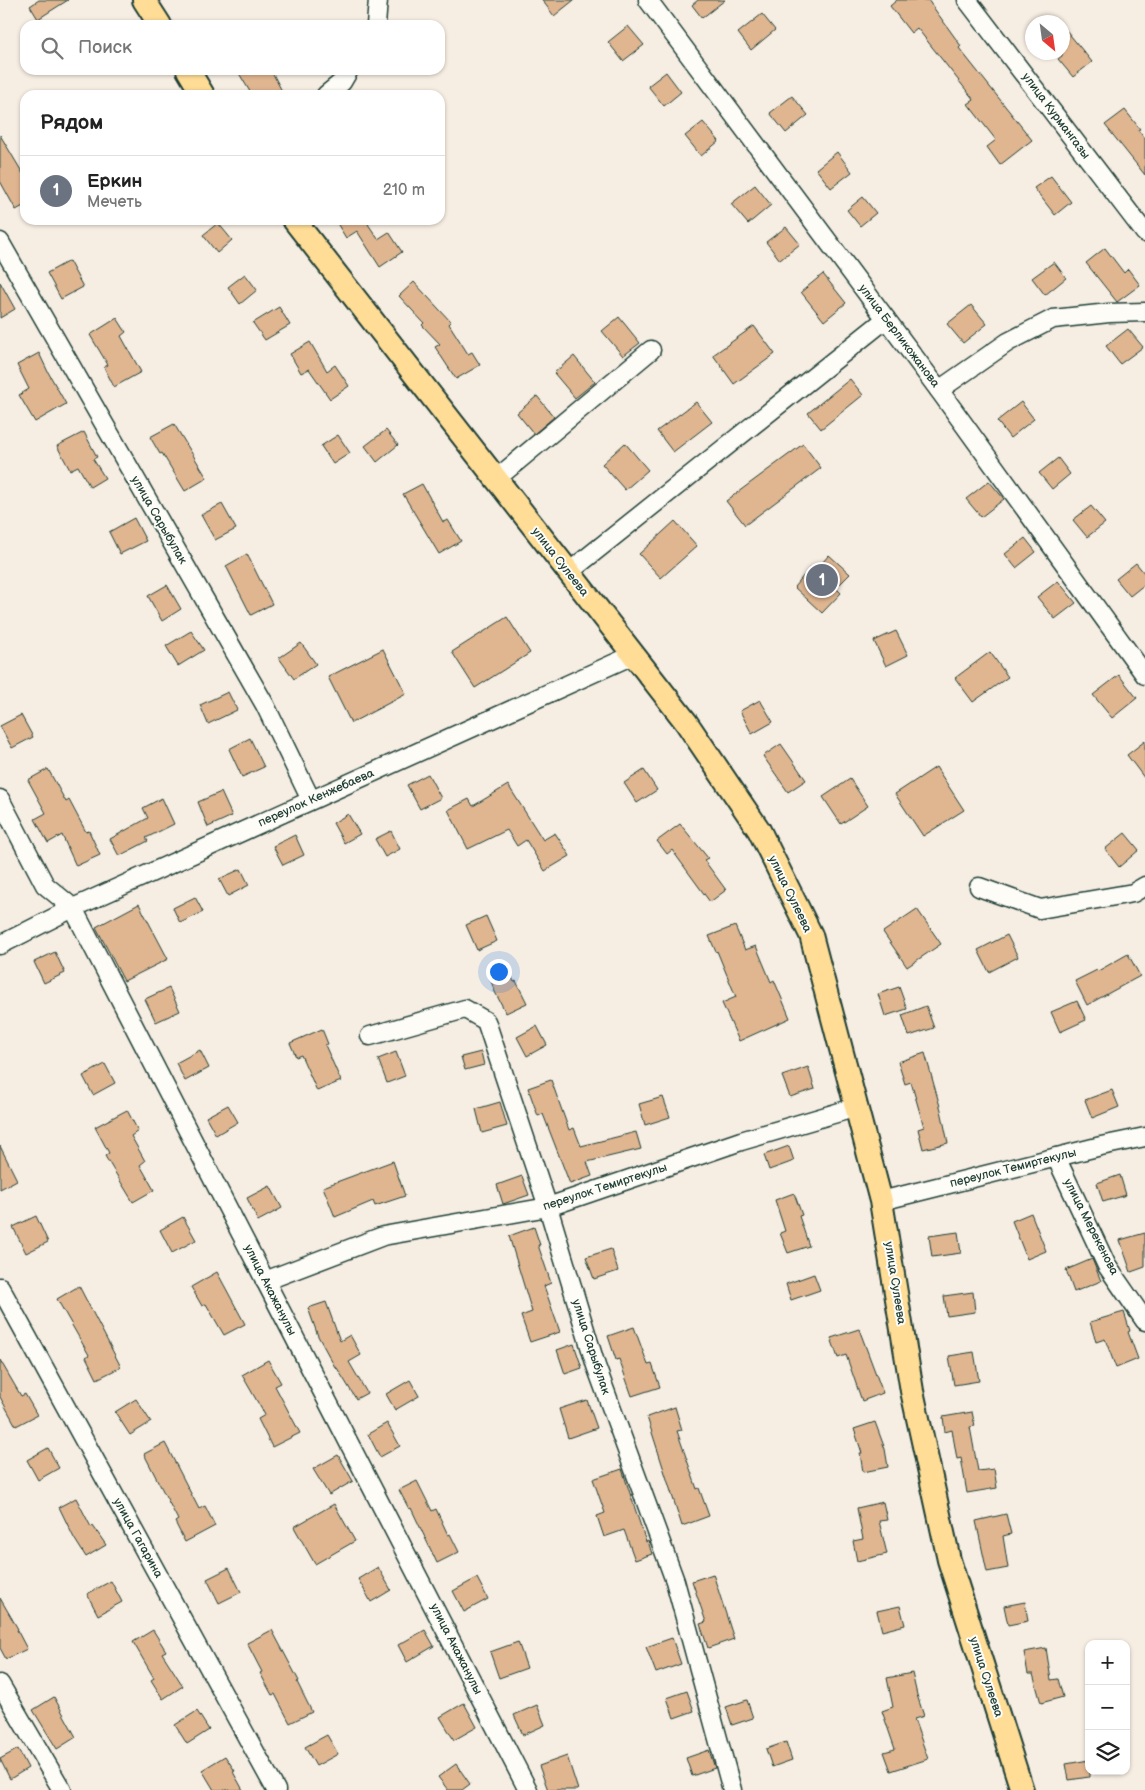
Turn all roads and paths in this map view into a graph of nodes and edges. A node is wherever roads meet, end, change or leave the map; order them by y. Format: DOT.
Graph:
graph roads {
  1 [pos="144,0"];
  2 [pos="378,0"];
  3 [pos="648,0"];
  4 [pos="967,0"];
  5 [pos="157,20"];
  6 [pos="376,20"];
  7 [pos="191,75"];
  8 [pos="346,75"];
  9 [pos="200,90"];
  10 [pos="332,90"];
  11 [pos="298,225"];
  12 [pos="1145,233"];
  13 [pos="0,242"];
  14 [pos="1145,312"];
  15 [pos="886,319"];
  16 [pos="651,350"];
  17 [pos="939,390"];
  18 [pos="496,479"];
  19 [pos="568,572"];
  20 [pos="633,655"];
  21 [pos="1145,675"];
  22 [pos="0,799"];
  23 [pos="311,800"];
  24 [pos="1145,886"];
  25 [pos="979,887"];
  26 [pos="73,908"];
  27 [pos="0,945"];
  28 [pos="370,1036"];
  29 [pos="857,1107"];
  30 [pos="1145,1137"];
  31 [pos="1056,1157"];
  32 [pos="881,1201"];
  33 [pos="548,1208"];
  34 [pos="265,1281"];
  35 [pos="0,1287"];
  36 [pos="1145,1321"];
  37 [pos="0,1684"];
  38 [pos="62,1790"];
  39 [pos="276,1790"];
  40 [pos="528,1790"];
  41 [pos="732,1790"];
  42 [pos="1022,1790"];
  1 -- 5 [label="main road"];
  2 -- 6 [label="street"];
  3 -- 15 [label="street, улица Берликожанова"];
  4 -- 12 [label="street, улица Курмангазы"];
  7 -- 9 [label="main road"];
  8 -- 10 [label="street"];
  11 -- 18 [label="main road, улица Сулеева"];
  13 -- 23 [label="street, улица Сарыбулак"];
  14 -- 17 [label="street"];
  15 -- 17 [label="street, улица Берликожанова"];
  15 -- 19 [label="street"];
  16 -- 18 [label="street"];
  17 -- 21 [label="street, улица Берликожанова"];
  18 -- 19 [label="main road, улица Сулеева"];
  19 -- 20 [label="main road, улица Сулеева"];
  20 -- 23 [label="street, переулок Кенжебаева"];
  20 -- 29 [label="main road, улица Сулеева"];
  22 -- 26 [label="street, улица Акажанулы"];
  23 -- 26 [label="street, переулок Кенжебаева"];
  24 -- 25 [label="street"];
  26 -- 27 [label="street, переулок Кенжебаева"];
  26 -- 34 [label="street, улица Акажанулы"];
  28 -- 33 [label="street, улица Сарыбулак"];
  29 -- 32 [label="main road, улица Сулеева"];
  29 -- 33 [label="street, переулок Темиртекулы"];
  30 -- 31 [label="street, переулок Темиртекулы"];
  31 -- 32 [label="street, переулок Темиртекулы"];
  31 -- 36 [label="street, улица Мерекенова"];
  32 -- 42 [label="main road, улица Сулеева"];
  33 -- 34 [label="street, переулок Темиртекулы"];
  33 -- 41 [label="street, улица Сарыбулак"];
  34 -- 40 [label="street, улица Акажанулы"];
  35 -- 39 [label="street, улица Гагарина"];
  37 -- 38 [label="street"];
}
